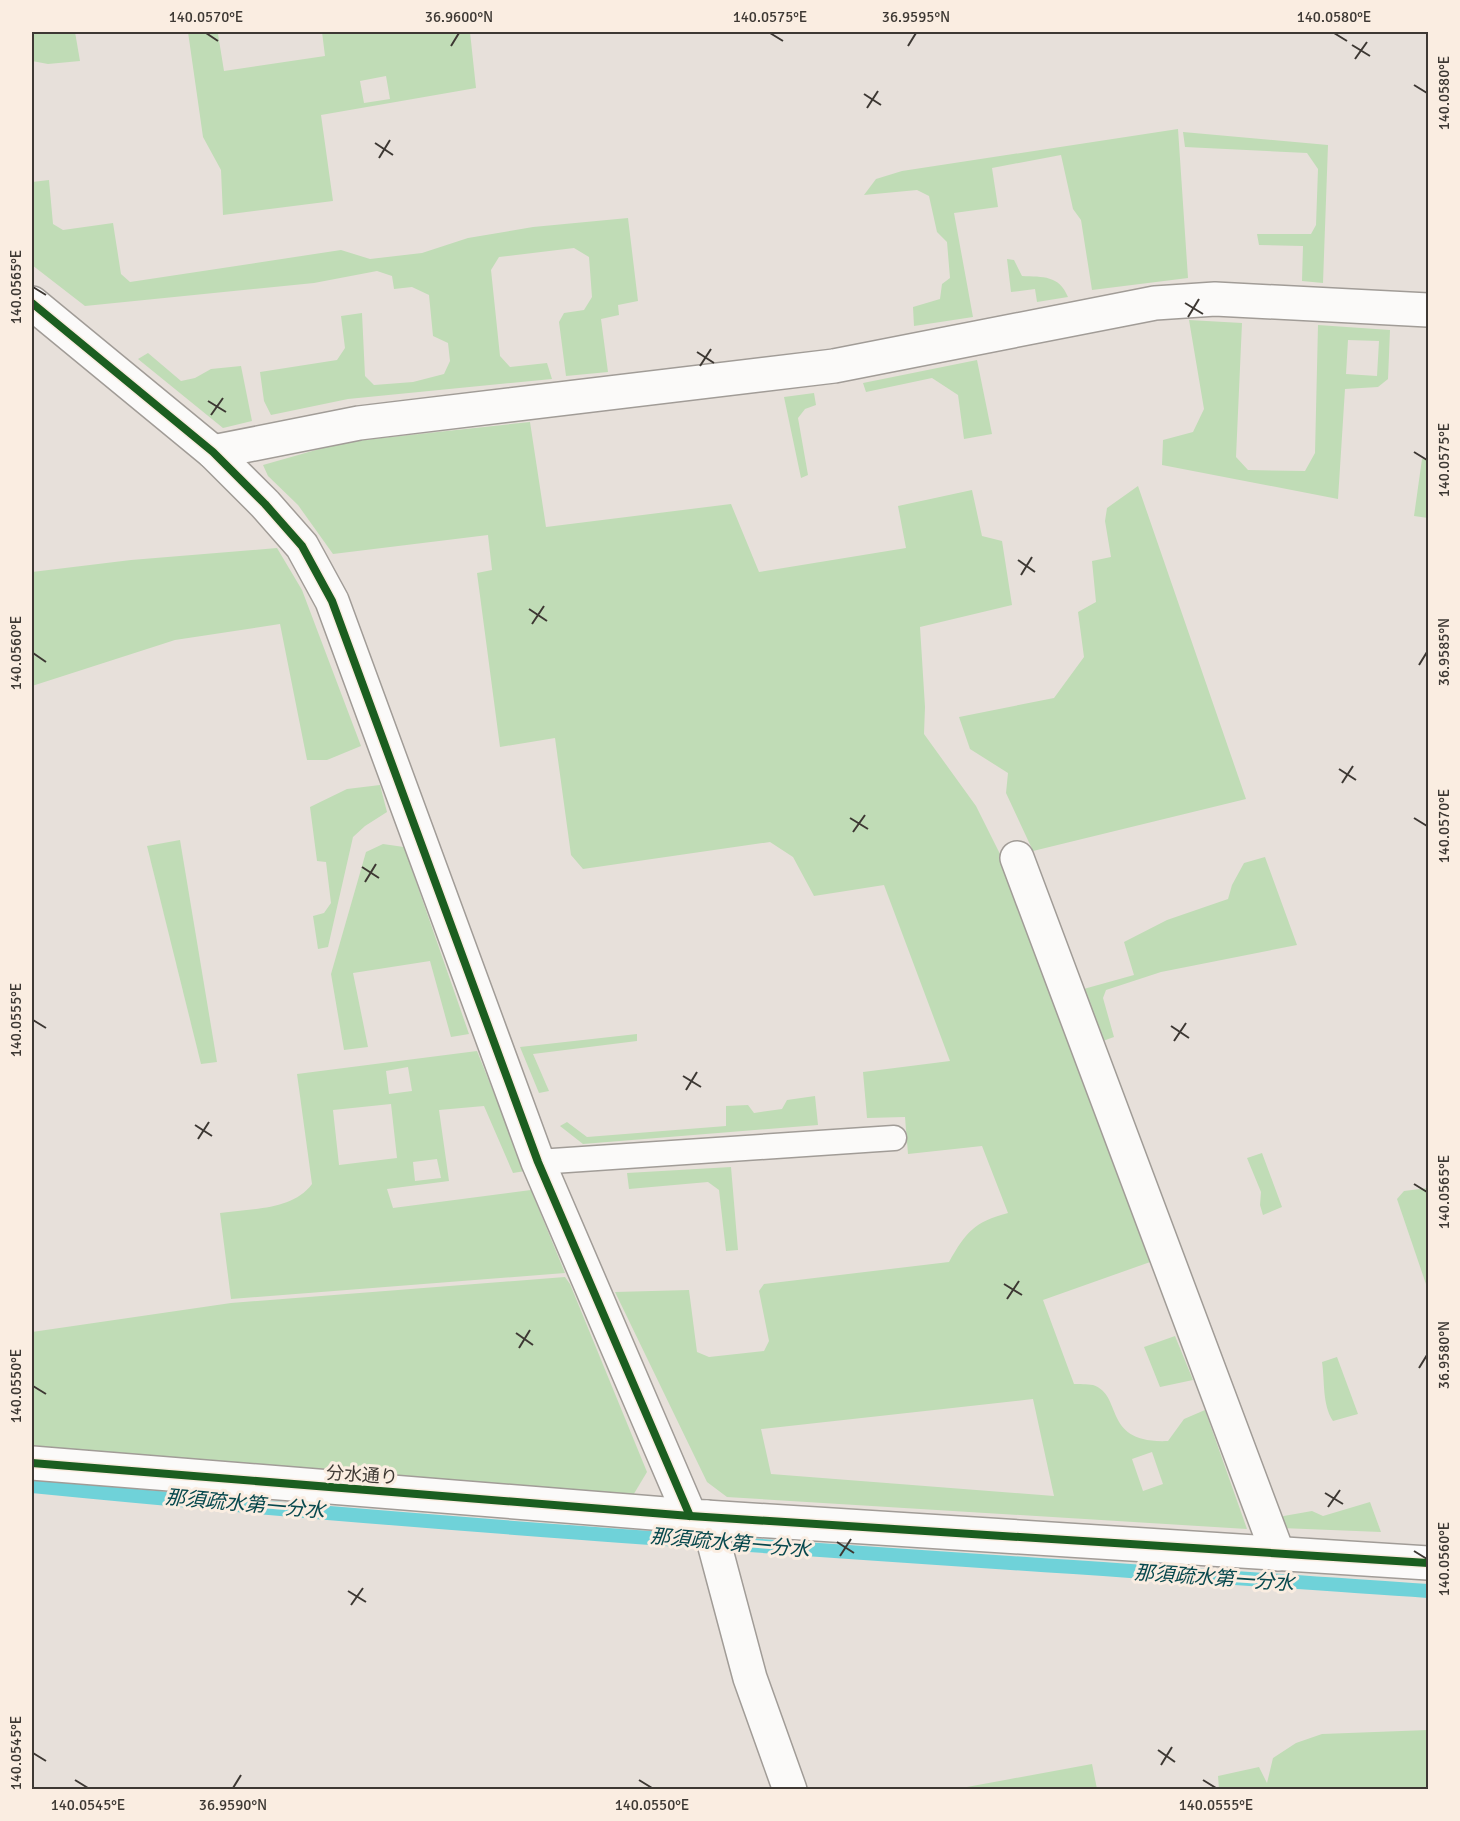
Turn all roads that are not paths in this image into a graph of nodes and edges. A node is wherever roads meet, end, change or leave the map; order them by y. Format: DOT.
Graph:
graph roads {
  1 [pos="32,303"];
  2 [pos="1428,310"];
  3 [pos="213,452"];
  4 [pos="1017,858"];
  5 [pos="894,1138"];
  6 [pos="538,1162"];
  7 [pos="32,1463"];
  8 [pos="699,1516"];
  9 [pos="1278,1554"];
  10 [pos="1428,1563"];
  11 [pos="790,1790"];
  1 -- 3 [label="street"];
  2 -- 3 [label="street"];
  3 -- 6 [label="street"];
  4 -- 9 [label="street"];
  5 -- 6 [label="lane"];
  6 -- 8 [label="street"];
  7 -- 8 [label="street, 分水通り"];
  8 -- 9 [label="street, 分水通り"];
  8 -- 11 [label="street"];
  9 -- 10 [label="street, 分水通り"];
}
